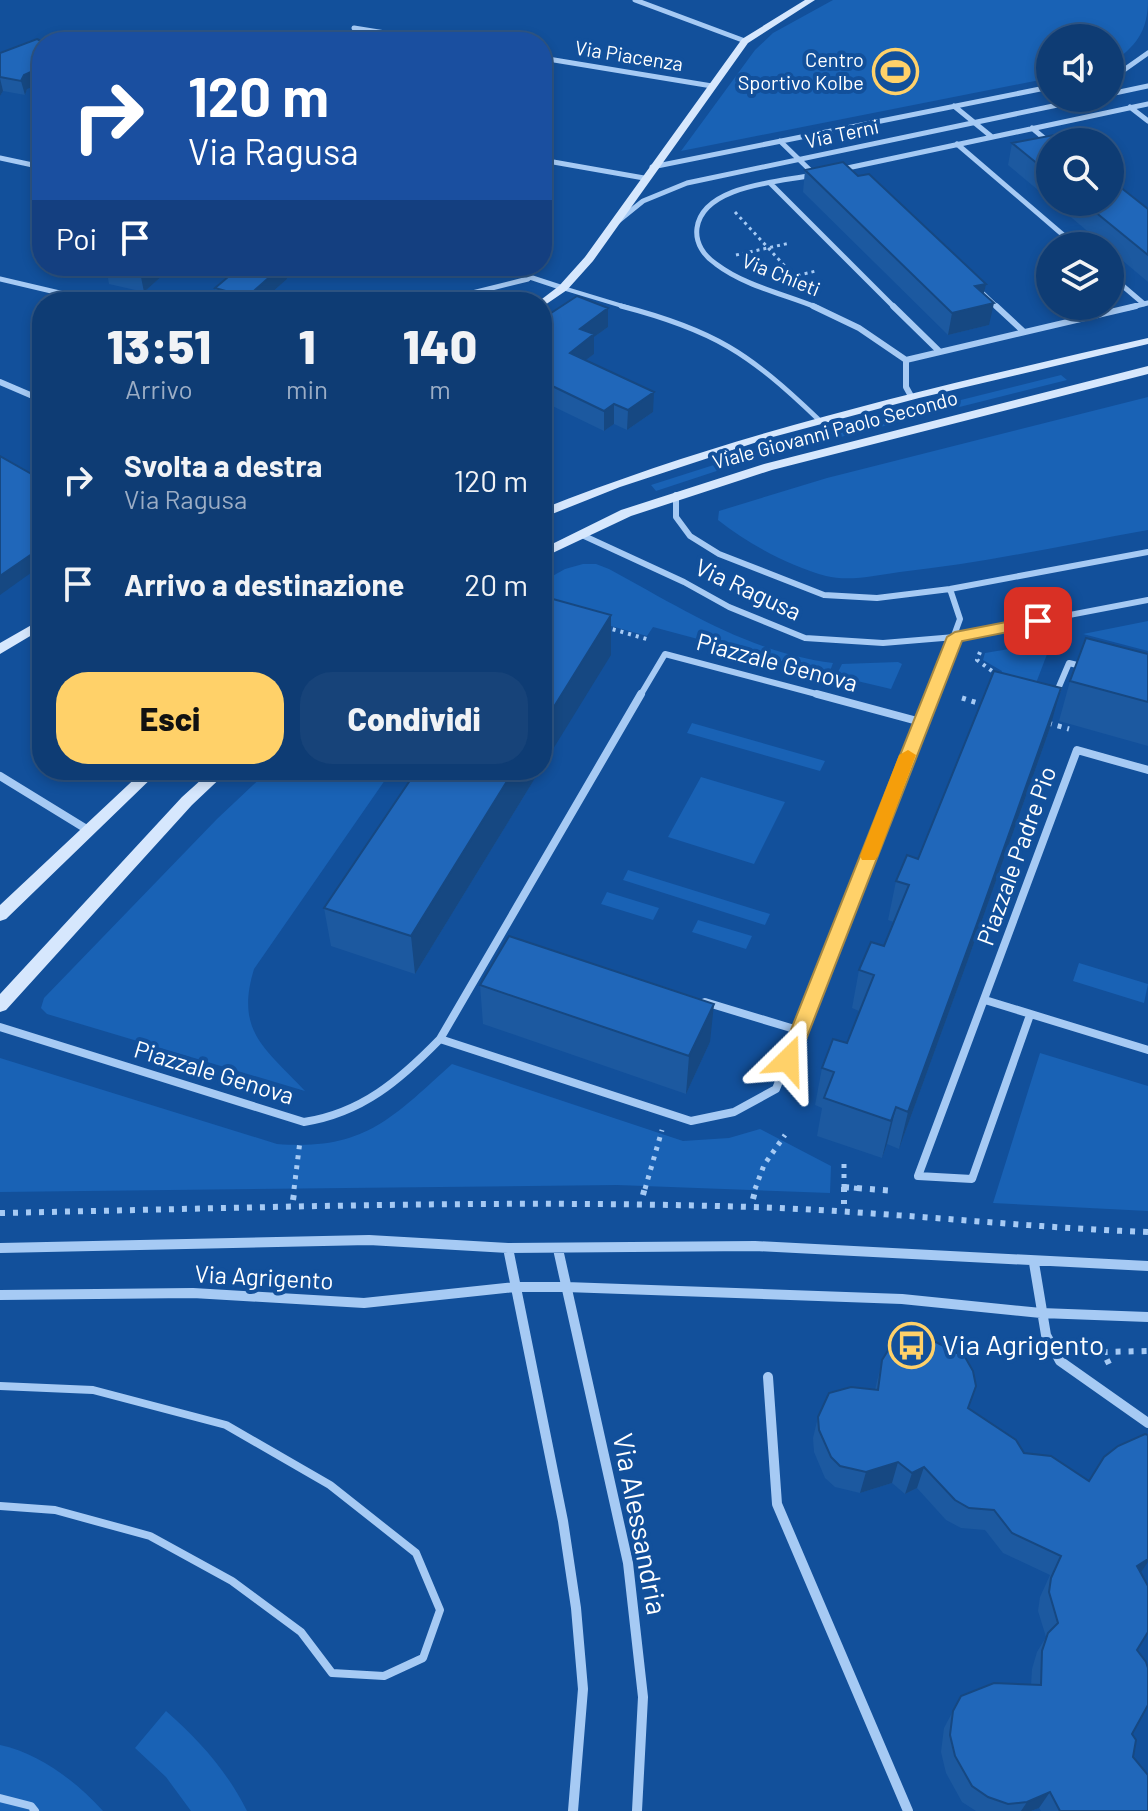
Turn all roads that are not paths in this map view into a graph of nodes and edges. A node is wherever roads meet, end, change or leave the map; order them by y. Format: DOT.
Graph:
graph roads {
  1 [pos="635,0"];
  2 [pos="808,1"];
  3 [pos="354,28"];
  4 [pos="379,32"];
  5 [pos="745,41"];
  6 [pos="1148,53"];
  7 [pos="552,60"];
  8 [pos="1124,70"];
  9 [pos="712,86"];
  10 [pos="1148,86"];
  11 [pos="1036,90"];
  12 [pos="1124,91"];
  13 [pos="1148,104"];
  14 [pos="954,106"];
  15 [pos="1130,107"];
  16 [pos="1036,110"];
  17 [pos="1148,121"];
  18 [pos="974,123"];
  19 [pos="1032,128"];
  20 [pos="1036,131"];
  21 [pos="992,137"];
  22 [pos="780,141"];
  23 [pos="957,144"];
  24 [pos="0,158"];
  25 [pos="799,159"];
  26 [pos="552,162"];
  27 [pos="32,165"];
  28 [pos="652,167"];
  29 [pos="850,167"];
  30 [pos="815,175"];
  31 [pos="644,178"];
  32 [pos="862,178"];
  33 [pos="771,184"];
  34 [pos="610,228"];
  35 [pos="1060,232"];
  36 [pos="521,276"];
  37 [pos="0,279"];
  38 [pos="528,279"];
  39 [pos="1124,286"];
  40 [pos="563,288"];
  41 [pos="978,288"];
  42 [pos="55,292"];
  43 [pos="476,292"];
  44 [pos="552,296"];
  45 [pos="1146,303"];
  46 [pos="1024,332"];
  47 [pos="1148,341"];
  48 [pos="940,352"];
  49 [pos="906,360"];
  50 [pos="1148,370"];
  51 [pos="0,382"];
  52 [pos="32,396"];
  53 [pos="911,396"];
  54 [pos="818,419"];
  55 [pos="676,495"];
  56 [pos="552,510"];
  57 [pos="582,535"];
  58 [pos="552,549"];
  59 [pos="1148,552"];
  60 [pos="950,589"];
  61 [pos="1148,600"];
  62 [pos="32,629"];
  63 [pos="955,637"];
  64 [pos="0,649"];
  65 [pos="1095,670"];
  66 [pos="1050,709"];
  67 [pos="921,722"];
  68 [pos="1148,770"];
  69 [pos="0,776"];
  70 [pos="142,780"];
  71 [pos="211,780"];
  72 [pos="88,830"];
  73 [pos="0,915"];
  74 [pos="497,940"];
  75 [pos="512,944"];
  76 [pos="694,999"];
  77 [pos="985,1000"];
  78 [pos="0,1005"];
  79 [pos="1030,1015"];
  80 [pos="0,1027"];
  81 [pos="801,1031"];
  82 [pos="440,1039"];
  83 [pos="1148,1050"];
  84 [pos="0,1248"];
  85 [pos="508,1248"];
  86 [pos="558,1249"];
  87 [pos="1034,1263"];
  88 [pos="1148,1266"];
  89 [pos="515,1287"];
  90 [pos="566,1287"];
  91 [pos="0,1295"];
  92 [pos="1041,1313"];
  93 [pos="1148,1317"];
  94 [pos="768,1377"];
  95 [pos="0,1386"];
  96 [pos="1148,1423"];
  97 [pos="0,1506"];
  98 [pos="0,1798"];
  99 [pos="35,1811"];
  100 [pos="573,1811"];
  101 [pos="637,1811"];
  102 [pos="908,1811"];
  1 -- 5 [label="street"];
  2 -- 5 [label="main road"];
  3 -- 4 [label="street"];
  5 -- 9 [label="main road"];
  6 -- 8 [label="street"];
  7 -- 9 [label="street, Via Piacenza"];
  9 -- 28 [label="main road"];
  10 -- 12 [label="street"];
  11 -- 14 [label="street, Via Terni"];
  13 -- 15 [label="street, Via Chieti"];
  14 -- 18 [label="street"];
  14 -- 22 [label="street, Via Terni"];
  15 -- 17 [label="street"];
  15 -- 19 [label="street, Via Chieti"];
  16 -- 18 [label="street, Via Terni"];
  18 -- 21 [label="street"];
  18 -- 25 [label="street, Via Terni"];
  19 -- 20 [label="street"];
  19 -- 21 [label="street, Via Chieti"];
  21 -- 23 [label="street, Via Chieti"];
  22 -- 25 [label="street"];
  22 -- 28 [label="street, Via Terni"];
  23 -- 29 [label="street, Via Chieti"];
  23 -- 35 [label="street"];
  24 -- 27 [label="street"];
  25 -- 30 [label="street"];
  25 -- 34 [label="street, Via Terni"];
  26 -- 31 [label="street"];
  28 -- 31 [label="main road"];
  29 -- 30 [label="street, Via Chieti"];
  29 -- 32 [label="street"];
  30 -- 33 [label="street, Via Chieti"];
  31 -- 34 [label="main road"];
  33 -- 48 [label="street"];
  33 -- 49 [label="street, Via Chieti"];
  34 -- 40 [label="main road"];
  36 -- 38 [label="street"];
  37 -- 42 [label="street"];
  38 -- 40 [label="street"];
  38 -- 43 [label="street"];
  39 -- 45 [label="street"];
  40 -- 44 [label="main road"];
  40 -- 54 [label="lane"];
  41 -- 46 [label="street"];
  45 -- 46 [label="street"];
  46 -- 48 [label="street"];
  47 -- 53 [label="main road, Viale Giovanni Paolo Secondo"];
  48 -- 49 [label="street"];
  49 -- 53 [label="street"];
  50 -- 55 [label="main road, Viale Giovanni Paolo Secondo"];
  51 -- 52 [label="street"];
  53 -- 54 [label="main road, Viale Giovanni Paolo Secondo"];
  54 -- 56 [label="main road, Viale Giovanni Paolo Secondo"];
  55 -- 57 [label="main road, Viale Giovanni Paolo Secondo"];
  55 -- 60 [label="street, Via Ragusa"];
  57 -- 58 [label="main road, Viale Giovanni Paolo Secondo"];
  57 -- 63 [label="street, Via Ragusa"];
  59 -- 60 [label="street, Via Ragusa"];
  60 -- 63 [label="street"];
  61 -- 63 [label="street, Via Ragusa"];
  62 -- 64 [label="main road"];
  63 -- 67 [label="street"];
  65 -- 66 [label="street"];
  67 -- 74 [label="street, Piazzale Genova"];
  67 -- 81 [label="street"];
  68 -- 77 [label="street, Piazzale Padre Pio"];
  69 -- 72 [label="street"];
  70 -- 72 [label="main road"];
  71 -- 78 [label="main road"];
  72 -- 73 [label="main road"];
  74 -- 75 [label="street"];
  74 -- 82 [label="street, Piazzale Genova"];
  76 -- 81 [label="street"];
  77 -- 79 [label="street"];
  77 -- 79 [label="street, Piazzale Padre Pio"];
  79 -- 83 [label="street"];
  80 -- 82 [label="street, Piazzale Genova"];
  81 -- 82 [label="street"];
  84 -- 85 [label="street, Via Agrigento"];
  85 -- 86 [label="street, Via Agrigento"];
  85 -- 89 [label="street"];
  86 -- 87 [label="street, Via Agrigento"];
  86 -- 90 [label="street, Via Alessandria"];
  87 -- 88 [label="street, Via Agrigento"];
  87 -- 92 [label="street"];
  89 -- 90 [label="street, Via Agrigento"];
  89 -- 91 [label="street, Via Agrigento"];
  89 -- 100 [label="street"];
  90 -- 92 [label="street, Via Agrigento"];
  90 -- 101 [label="street, Via Alessandria"];
  92 -- 93 [label="street, Via Agrigento"];
  92 -- 96 [label="street"];
  94 -- 102 [label="street"];
  95 -- 97 [label="lane"];
  98 -- 99 [label="lane"];
}
